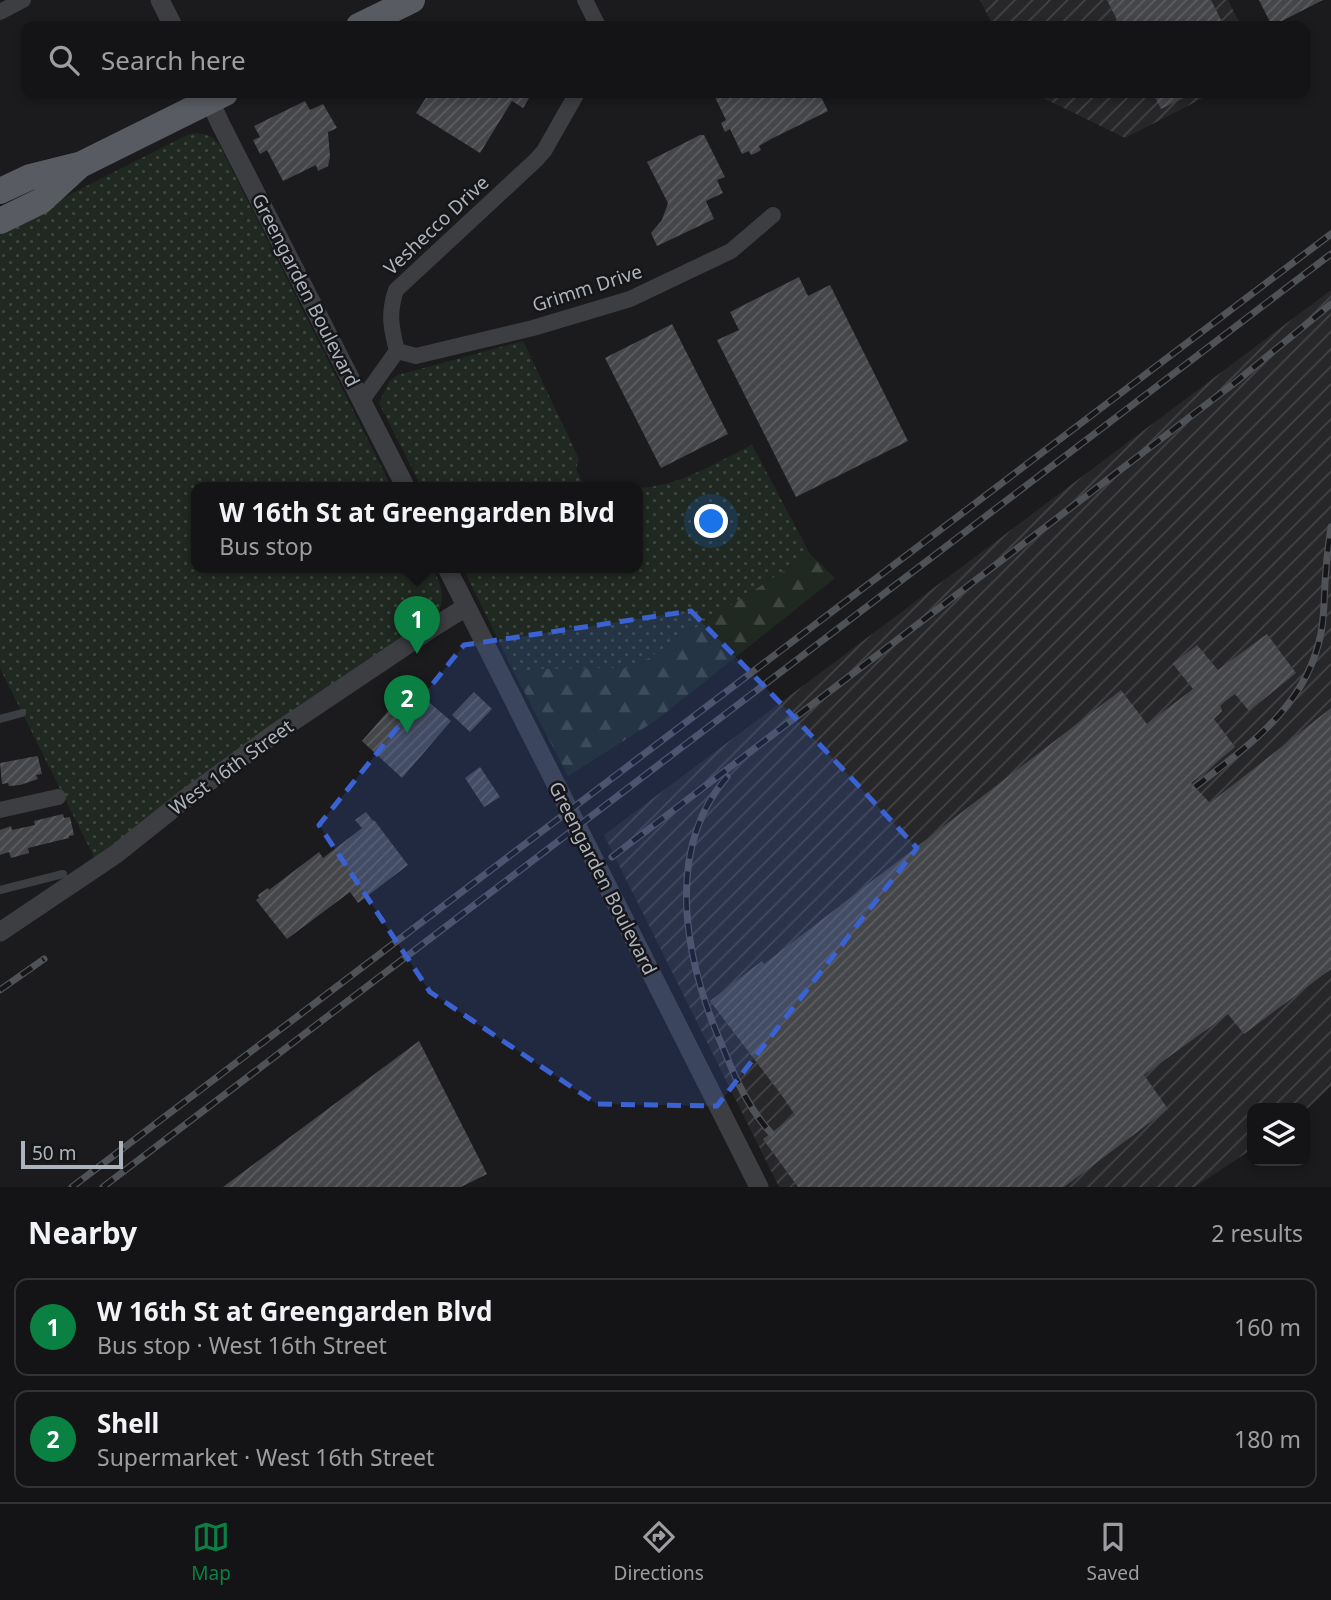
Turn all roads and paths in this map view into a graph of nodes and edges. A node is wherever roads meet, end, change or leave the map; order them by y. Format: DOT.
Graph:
graph roads {
  1 [pos="23,0"];
  2 [pos="160,0"];
  3 [pos="412,0"];
  4 [pos="585,0"];
  5 [pos="0,12"];
  6 [pos="170,21"];
  7 [pos="369,21"];
  8 [pos="596,21"];
  9 [pos="208,98"];
  10 [pos="215,98"];
  11 [pos="574,98"];
  12 [pos="82,164"];
  13 [pos="0,191"];
  14 [pos="773,215"];
  15 [pos="0,221"];
  16 [pos="397,351"];
  17 [pos="362,400"];
  18 [pos="403,482"];
  19 [pos="449,573"];
  20 [pos="466,607"];
  21 [pos="22,713"];
  22 [pos="0,719"];
  23 [pos="58,797"];
  24 [pos="0,810"];
  25 [pos="63,874"];
  26 [pos="0,890"];
  27 [pos="0,932"];
  28 [pos="759,1187"];
  1 -- 5 [label="street"];
  2 -- 6 [label="street"];
  3 -- 7 [label="main road"];
  4 -- 8 [label="street"];
  9 -- 12 [label="main road"];
  10 -- 17 [label="street, Greengarden Boulevard"];
  11 -- 16 [label="street, Veshecco Drive"];
  12 -- 13 [label="main road"];
  12 -- 15 [label="main road"];
  14 -- 16 [label="street, Grimm Drive"];
  16 -- 17 [label="street"];
  17 -- 18 [label="street, Greengarden Boulevard"];
  19 -- 20 [label="street, Greengarden Boulevard"];
  20 -- 27 [label="street, West 16th Street"];
  20 -- 28 [label="street, Greengarden Boulevard"];
  21 -- 22 [label="lane"];
  23 -- 24 [label="street"];
  25 -- 26 [label="lane"];
}
